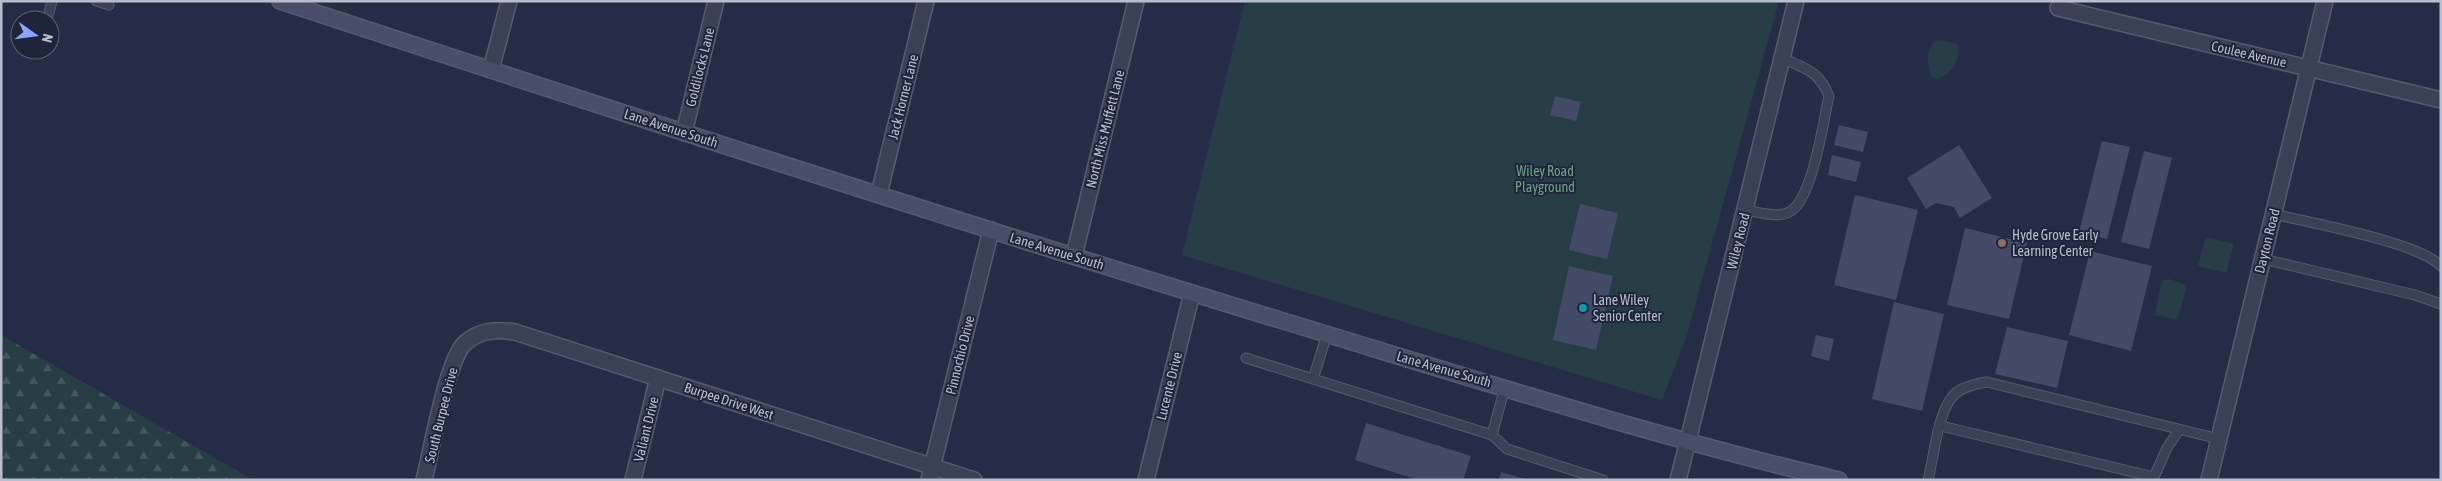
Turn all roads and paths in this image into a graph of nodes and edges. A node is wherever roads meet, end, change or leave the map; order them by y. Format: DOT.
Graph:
graph roads {
  1 [pos="96,1"];
  2 [pos="280,1"];
  3 [pos="508,1"];
  4 [pos="716,1"];
  5 [pos="926,1"];
  6 [pos="1136,1"];
  7 [pos="1796,1"];
  8 [pos="2325,1"];
  9 [pos="299,4"];
  10 [pos="109,5"];
  11 [pos="2058,8"];
  12 [pos="1782,58"];
  13 [pos="2309,68"];
  14 [pos="491,70"];
  15 [pos="2441,100"];
  16 [pos="684,133"];
  17 [pos="879,194"];
  18 [pos="1746,210"];
  19 [pos="2274,214"];
  20 [pos="991,230"];
  21 [pos="1074,256"];
  22 [pos="2263,259"];
  23 [pos="2441,266"];
  24 [pos="1192,293"];
  25 [pos="2441,304"];
  26 [pos="482,332"];
  27 [pos="1327,334"];
  28 [pos="1246,358"];
  29 [pos="658,378"];
  30 [pos="1313,378"];
  31 [pos="1505,387"];
  32 [pos="1940,426"];
  33 [pos="2179,430"];
  34 [pos="1492,435"];
  35 [pos="2219,439"];
  36 [pos="1688,440"];
  37 [pos="931,473"];
  38 [pos="424,480"];
  39 [pos="633,480"];
  40 [pos="974,480"];
  41 [pos="1146,480"];
  42 [pos="1603,480"];
  43 [pos="1678,480"];
  44 [pos="1839,480"];
  45 [pos="1928,480"];
  46 [pos="2209,480"];
  1 -- 10 [label="lane"];
  2 -- 9 [label="main road, Lane Avenue South"];
  3 -- 14 [label="street"];
  4 -- 16 [label="street, Goldilocks Lane"];
  5 -- 17 [label="street, Jack Horner Lane"];
  6 -- 21 [label="street, North Miss Muffett Lane"];
  7 -- 12 [label="street, Wiley Road"];
  8 -- 13 [label="street, Dayton Road"];
  9 -- 14 [label="main road, Lane Avenue South"];
  11 -- 13 [label="street, Coulee Avenue"];
  12 -- 18 [label="street, Wiley Road"];
  12 -- 18 [label="lane"];
  13 -- 15 [label="street, Coulee Avenue"];
  13 -- 19 [label="street, Dayton Road"];
  14 -- 16 [label="main road, Lane Avenue South"];
  16 -- 17 [label="main road, Lane Avenue South"];
  17 -- 20 [label="main road, Lane Avenue South"];
  18 -- 36 [label="street, Wiley Road"];
  19 -- 22 [label="street, Dayton Road"];
  19 -- 23 [label="lane"];
  20 -- 21 [label="main road, Lane Avenue South"];
  20 -- 37 [label="street, Pinnochio Drive"];
  21 -- 24 [label="main road, Lane Avenue South"];
  22 -- 25 [label="lane"];
  22 -- 35 [label="street, Dayton Road"];
  24 -- 27 [label="main road, Lane Avenue South"];
  24 -- 41 [label="street, Lucente Drive"];
  26 -- 29 [label="street, Burpee Drive West"];
  26 -- 38 [label="street, South Burpee Drive"];
  27 -- 30 [label="lane"];
  27 -- 31 [label="main road, Lane Avenue South"];
  28 -- 30 [label="lane"];
  29 -- 37 [label="street, Burpee Drive West"];
  29 -- 39 [label="street, Valiant Drive"];
  30 -- 34 [label="lane"];
  31 -- 34 [label="lane"];
  31 -- 36 [label="main road, Lane Avenue South"];
  32 -- 33 [label="lane"];
  32 -- 33 [label="lane"];
  32 -- 45 [label="lane"];
  33 -- 35 [label="lane"];
  34 -- 42 [label="lane"];
  35 -- 46 [label="street, Dayton Road"];
  36 -- 43 [label="street, Wiley Road"];
  36 -- 44 [label="main road, Lane Avenue South"];
  37 -- 40 [label="street, Burpee Drive West"];
}
